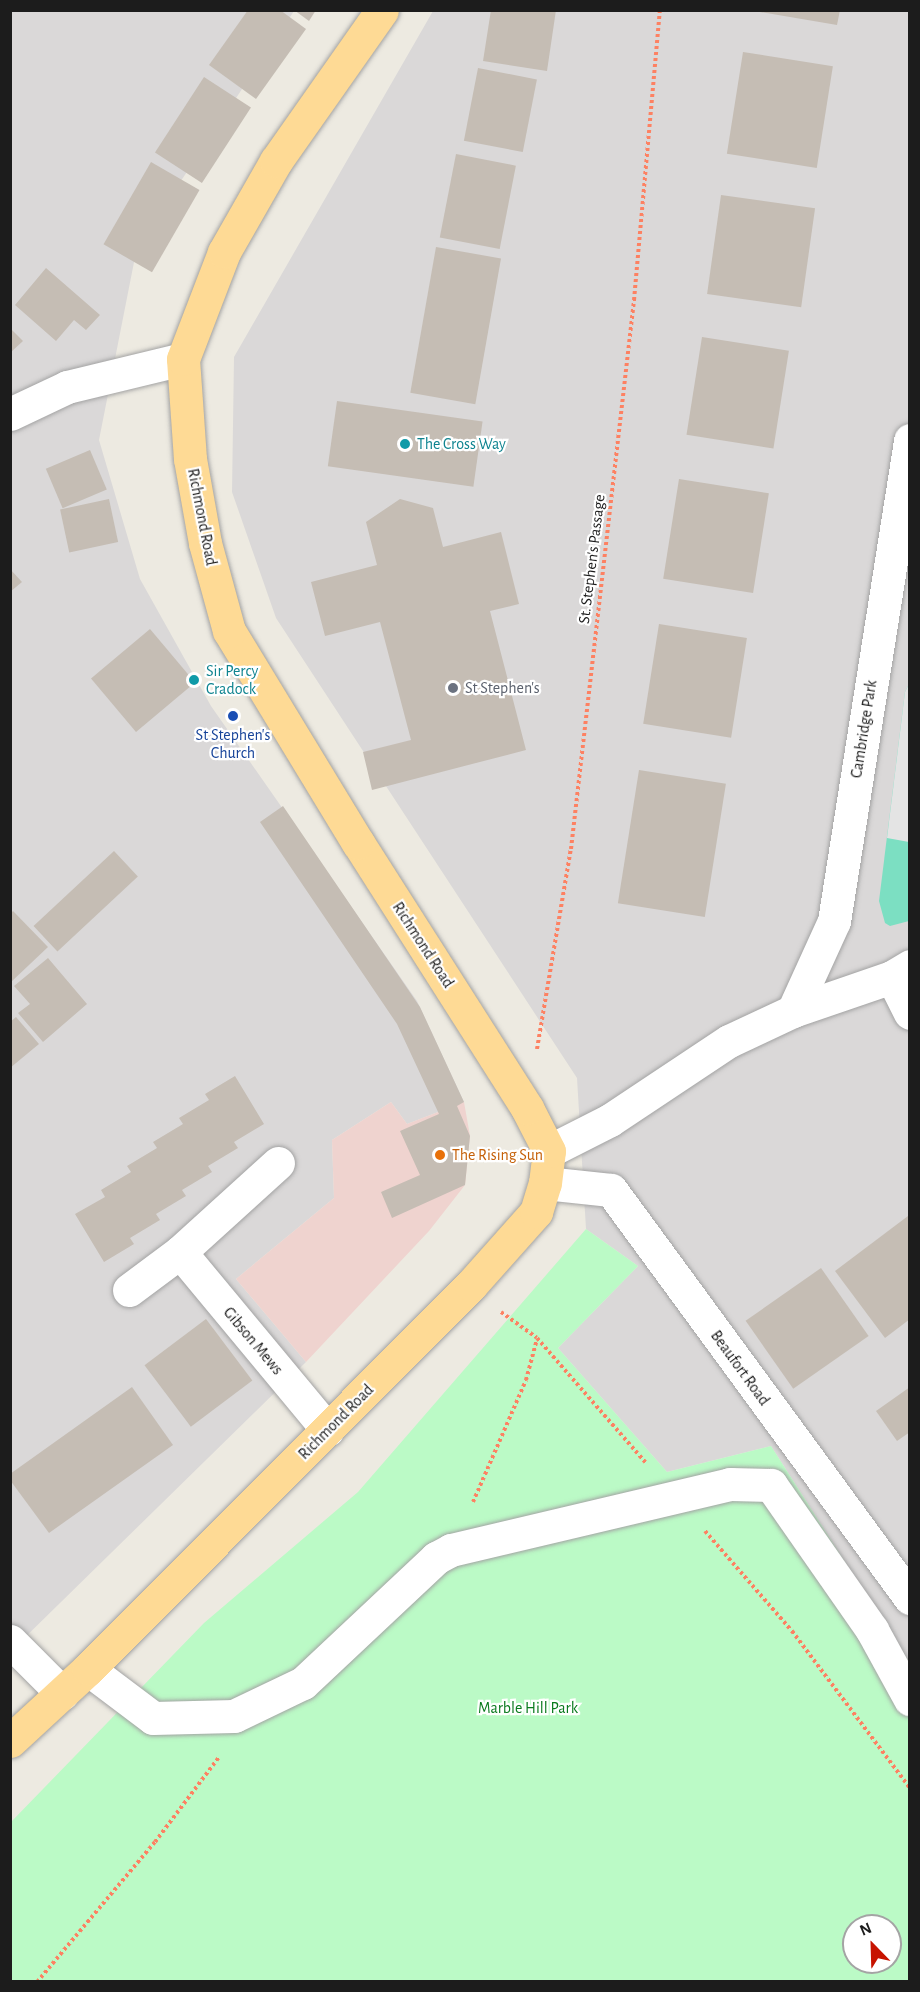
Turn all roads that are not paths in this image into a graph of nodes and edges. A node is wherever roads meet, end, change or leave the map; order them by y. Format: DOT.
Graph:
graph roads {
  1 [pos="382,10"];
  2 [pos="183,360"];
  3 [pos="10,414"];
  4 [pos="909,440"];
  5 [pos="901,972"];
  6 [pos="793,1011"];
  7 [pos="909,1013"];
  8 [pos="278,1163"];
  9 [pos="547,1167"];
  10 [pos="180,1252"];
  11 [pos="129,1290"];
  12 [pos="328,1430"];
  13 [pos="909,1598"];
  14 [pos="10,1641"];
  15 [pos="88,1669"];
  16 [pos="62,1693"];
  17 [pos="909,1699"];
  18 [pos="10,1741"];
  1 -- 2 [label="main road, Richmond Road"];
  2 -- 3 [label="street"];
  2 -- 9 [label="main road, Richmond Road"];
  4 -- 6 [label="street, Cambridge Park"];
  5 -- 6 [label="street"];
  5 -- 7 [label="street"];
  6 -- 9 [label="street"];
  8 -- 10 [label="street"];
  9 -- 12 [label="main road, Richmond Road"];
  9 -- 13 [label="street, Beaufort Road"];
  10 -- 11 [label="street"];
  10 -- 12 [label="street, Gibson Mews"];
  12 -- 15 [label="main road, Richmond Road"];
  14 -- 16 [label="street"];
  15 -- 16 [label="main road, Richmond Road"];
  15 -- 17 [label="street"];
  16 -- 18 [label="main road, Richmond Road"];
}
